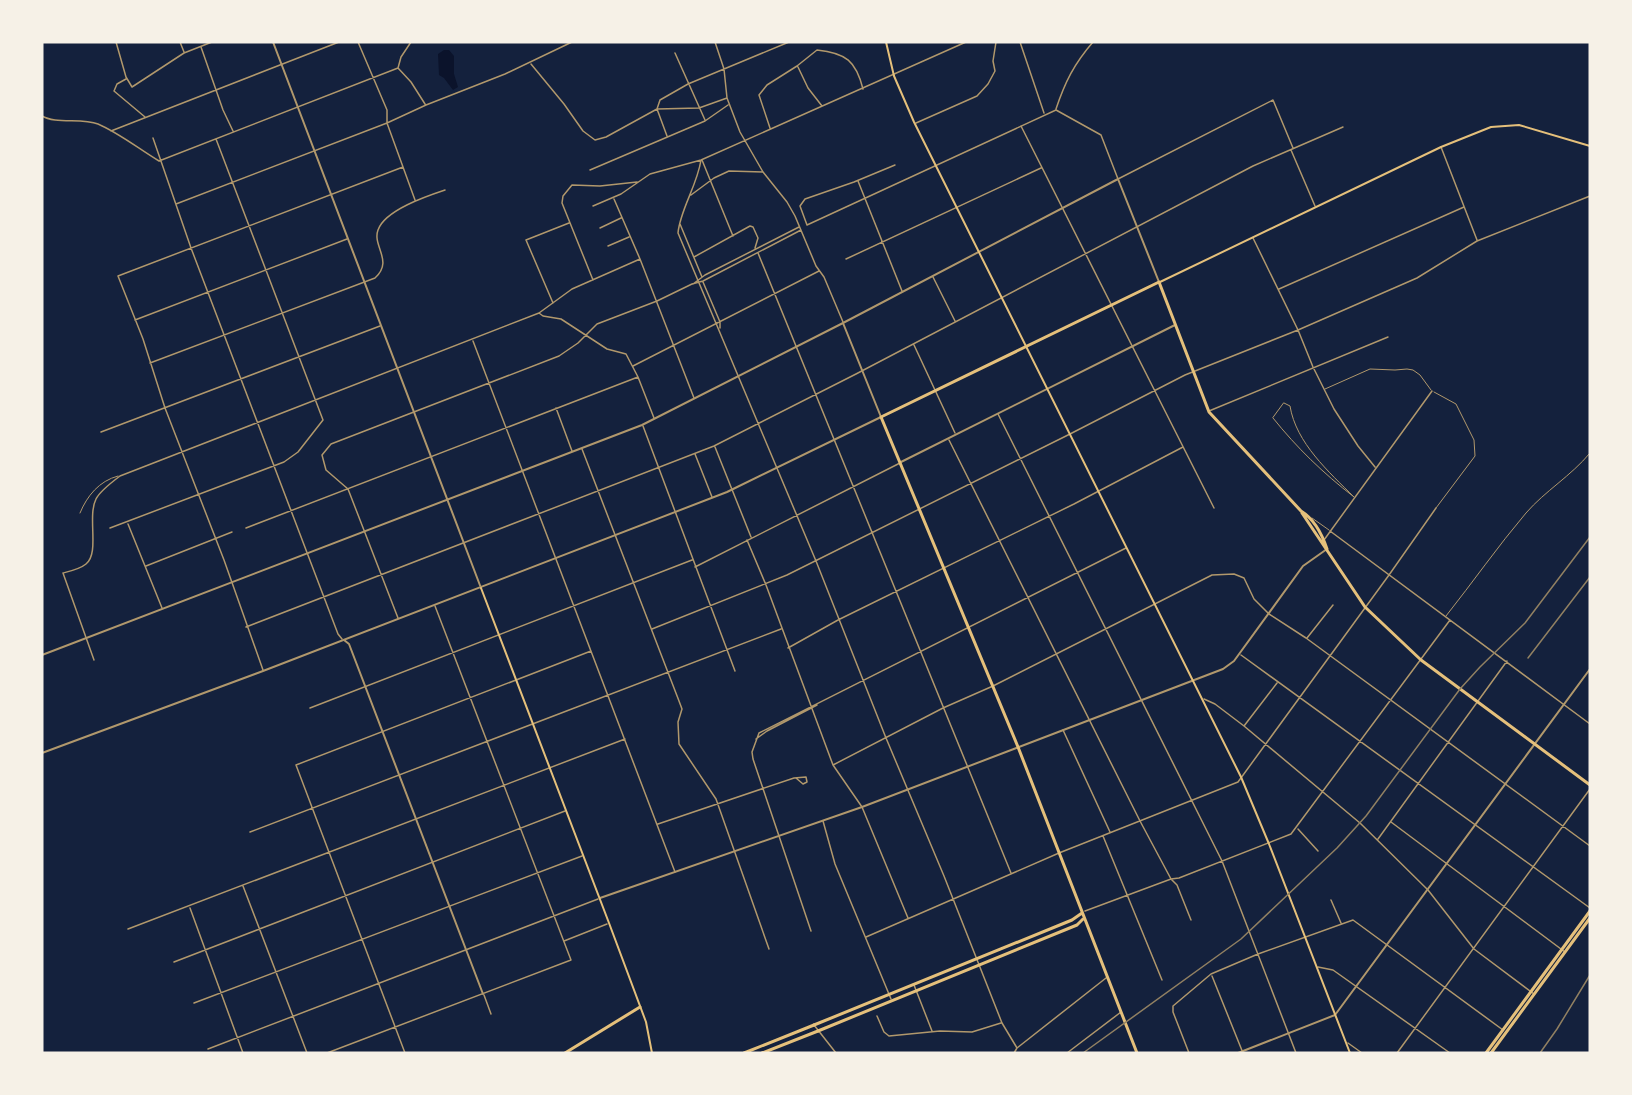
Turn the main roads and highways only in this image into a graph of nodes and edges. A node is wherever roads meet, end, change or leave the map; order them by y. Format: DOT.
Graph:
graph roads {
  1 [pos="886,42"];
  2 [pos="1590,146"];
  3 [pos="1159,282"];
  4 [pos="1026,346"];
  5 [pos="1301,511"];
  6 [pos="1323,542"];
  7 [pos="481,588"];
  8 [pos="1590,787"];
  9 [pos="1590,909"];
  10 [pos="1083,915"];
  11 [pos="1590,918"];
  12 [pos="1564,951"];
  13 [pos="640,1007"];
  14 [pos="1505,1031"];
  15 [pos="565,1053"];
  16 [pos="652,1053"];
  17 [pos="744,1053"];
  18 [pos="762,1053"];
  19 [pos="1137,1053"];
  20 [pos="1350,1053"];
  21 [pos="1486,1053"];
  22 [pos="1491,1053"];
  1 -- 4 [label="main road"];
  2 -- 3 [label="main road"];
  3 -- 4 [label="main road"];
  3 -- 5 [label="main road"];
  4 -- 10 [label="main road"];
  4 -- 20 [label="main road"];
  5 -- 6 [label="main road"];
  5 -- 6 [label="main road"];
  6 -- 8 [label="main road"];
  7 -- 13 [label="main road"];
  9 -- 12 [label="main road"];
  10 -- 17 [label="main road"];
  10 -- 18 [label="main road"];
  10 -- 19 [label="main road"];
  11 -- 12 [label="main road"];
  12 -- 14 [label="main road"];
  13 -- 15 [label="main road"];
  13 -- 16 [label="main road"];
  14 -- 21 [label="main road"];
  14 -- 22 [label="main road"];
}
